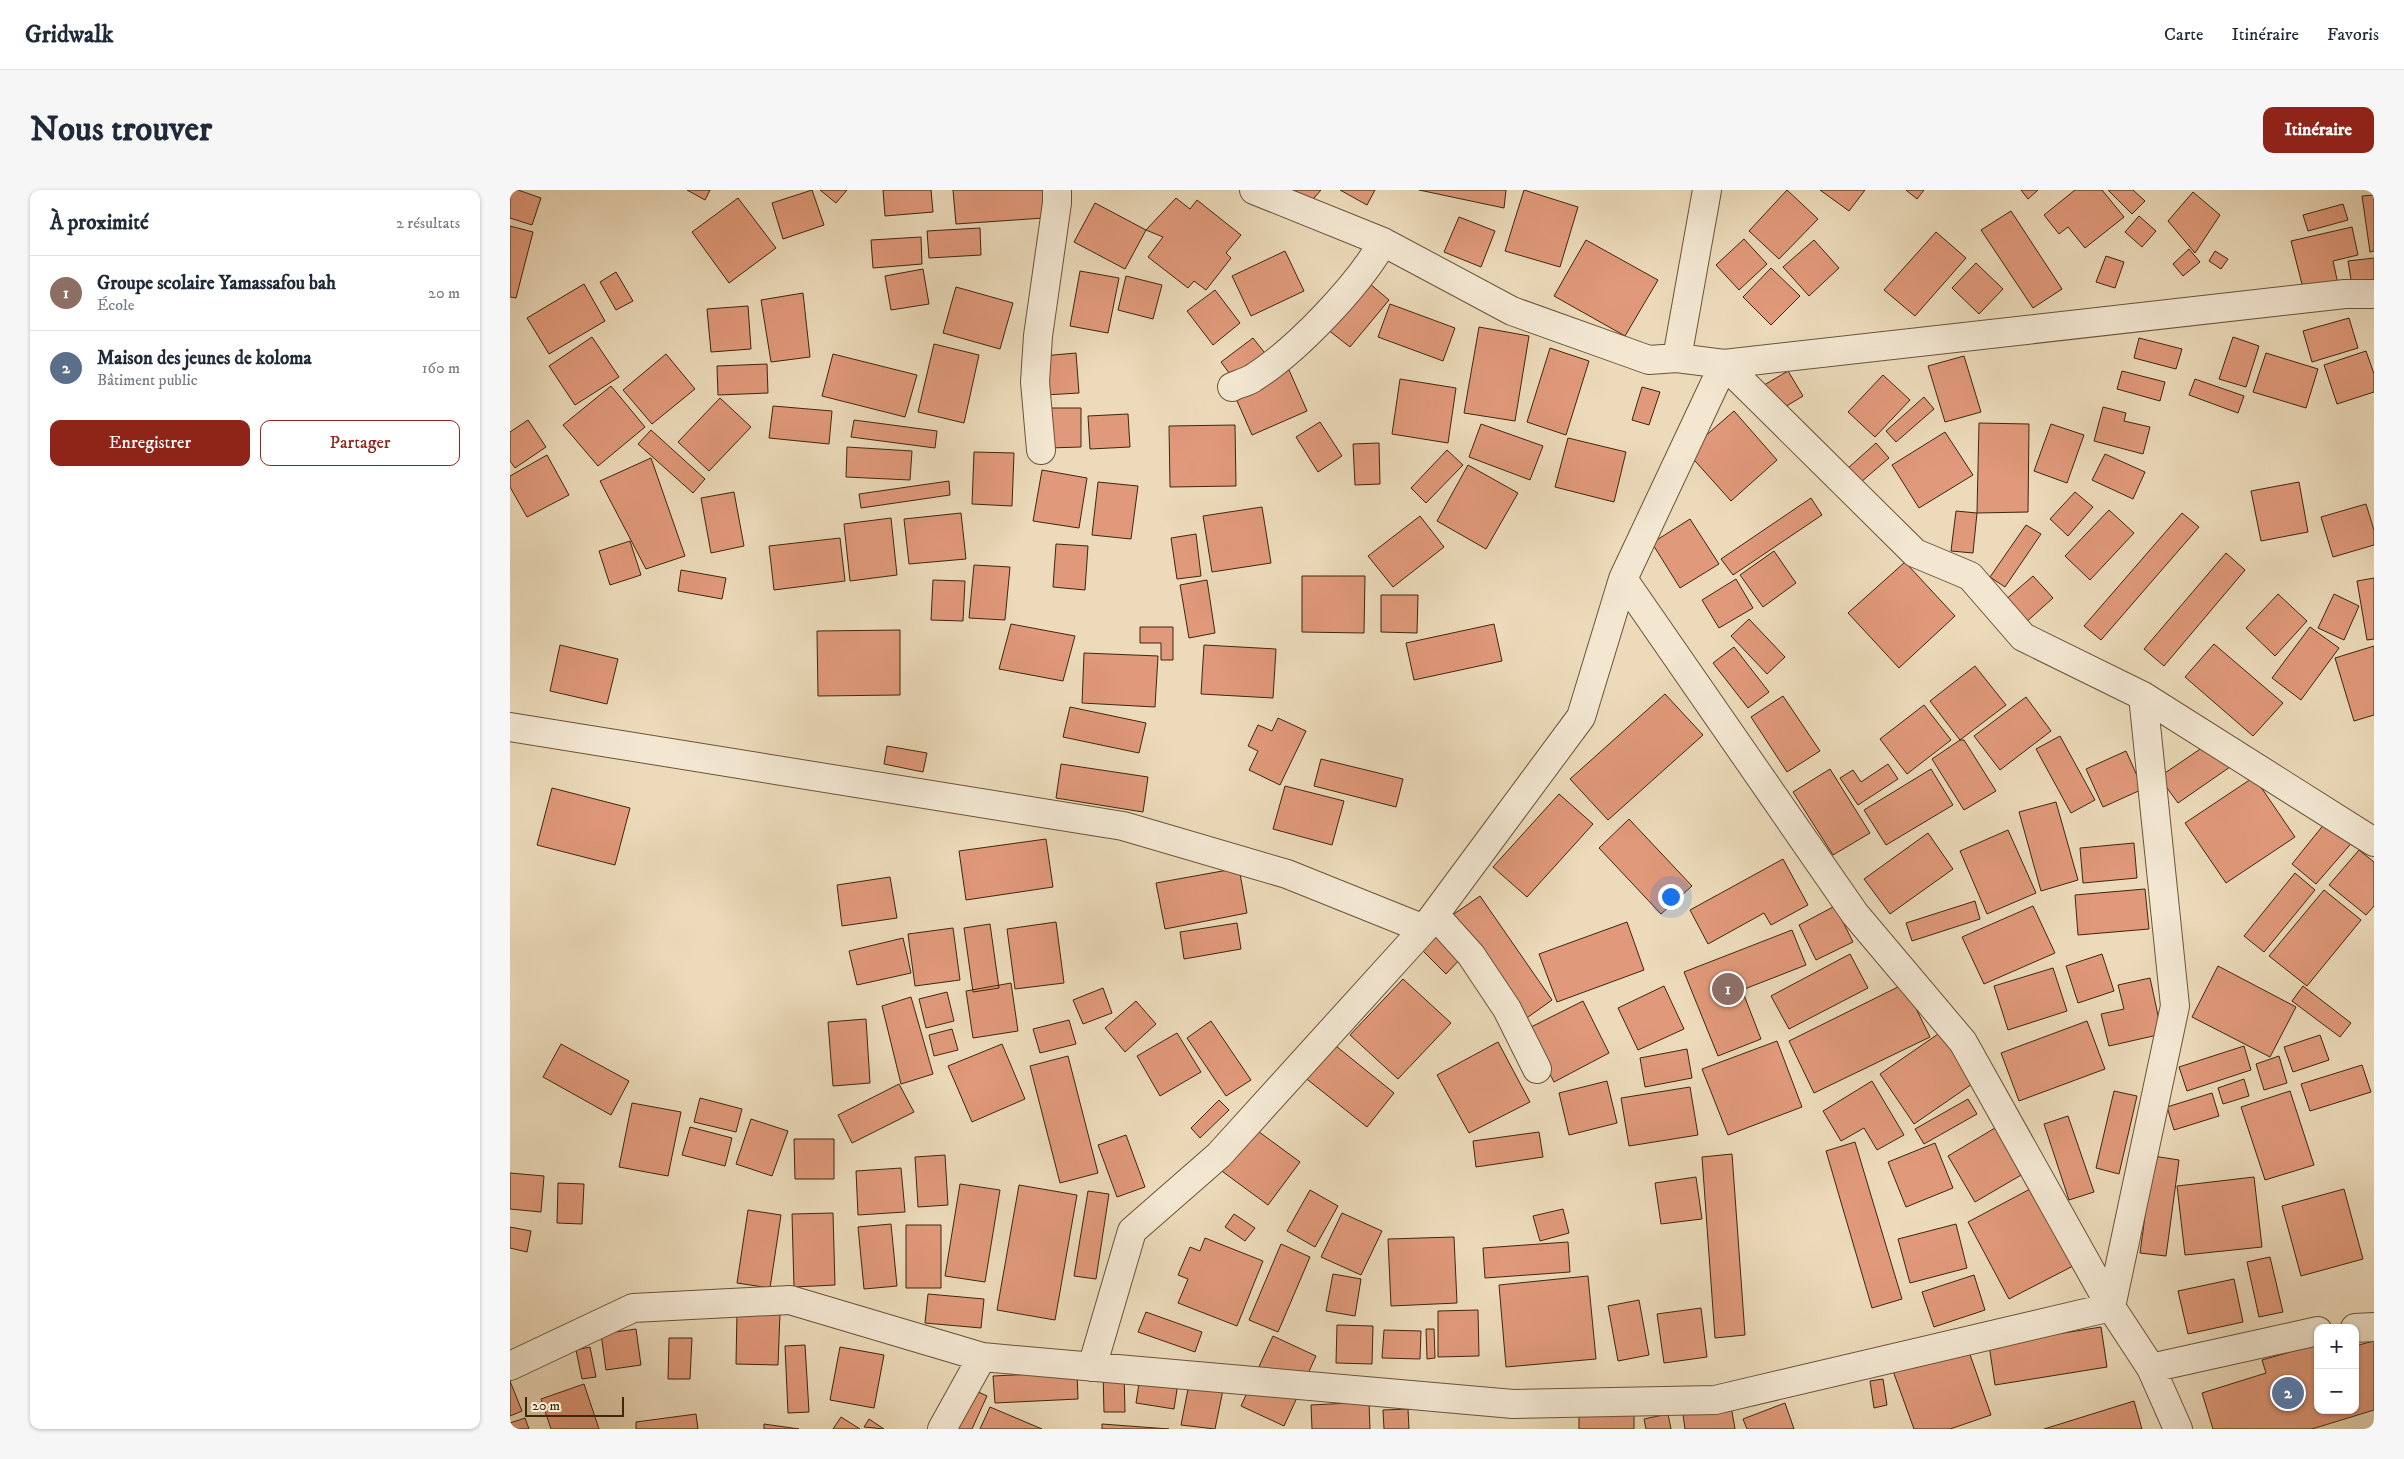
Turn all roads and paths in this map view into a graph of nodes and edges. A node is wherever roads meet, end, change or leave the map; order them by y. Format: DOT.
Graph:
graph roads {
  1 [pos="1057,190"];
  2 [pos="1254,190"];
  3 [pos="1707,190"];
  4 [pos="1383,242"];
  5 [pos="2374,294"];
  6 [pos="1677,358"];
  7 [pos="1724,364"];
  8 [pos="1232,387"];
  9 [pos="1041,450"];
  10 [pos="1623,579"];
  11 [pos="2143,696"];
  12 [pos="510,728"];
  13 [pos="2374,842"];
  14 [pos="1429,922"];
  15 [pos="1537,1069"];
  16 [pos="2111,1306"];
  17 [pos="2359,1328"];
  18 [pos="2374,1328"];
  19 [pos="2314,1332"];
  20 [pos="982,1357"];
  21 [pos="510,1366"];
  22 [pos="1092,1367"];
  23 [pos="2151,1368"];
  24 [pos="942,1429"];
  25 [pos="2178,1429"];
  1 -- 9 [label="street"];
  2 -- 4 [label="street"];
  3 -- 6 [label="street"];
  4 -- 6 [label="street"];
  4 -- 8 [label="street"];
  5 -- 7 [label="street"];
  6 -- 7 [label="street"];
  7 -- 10 [label="street"];
  7 -- 11 [label="street"];
  10 -- 14 [label="street"];
  10 -- 16 [label="street"];
  11 -- 13 [label="street"];
  11 -- 16 [label="street"];
  12 -- 14 [label="street"];
  14 -- 15 [label="street"];
  14 -- 22 [label="street"];
  16 -- 22 [label="street"];
  16 -- 23 [label="street"];
  17 -- 18 [label="street"];
  19 -- 23 [label="street"];
  20 -- 21 [label="street"];
  20 -- 22 [label="street"];
  20 -- 24 [label="street"];
  23 -- 25 [label="street"];
}
